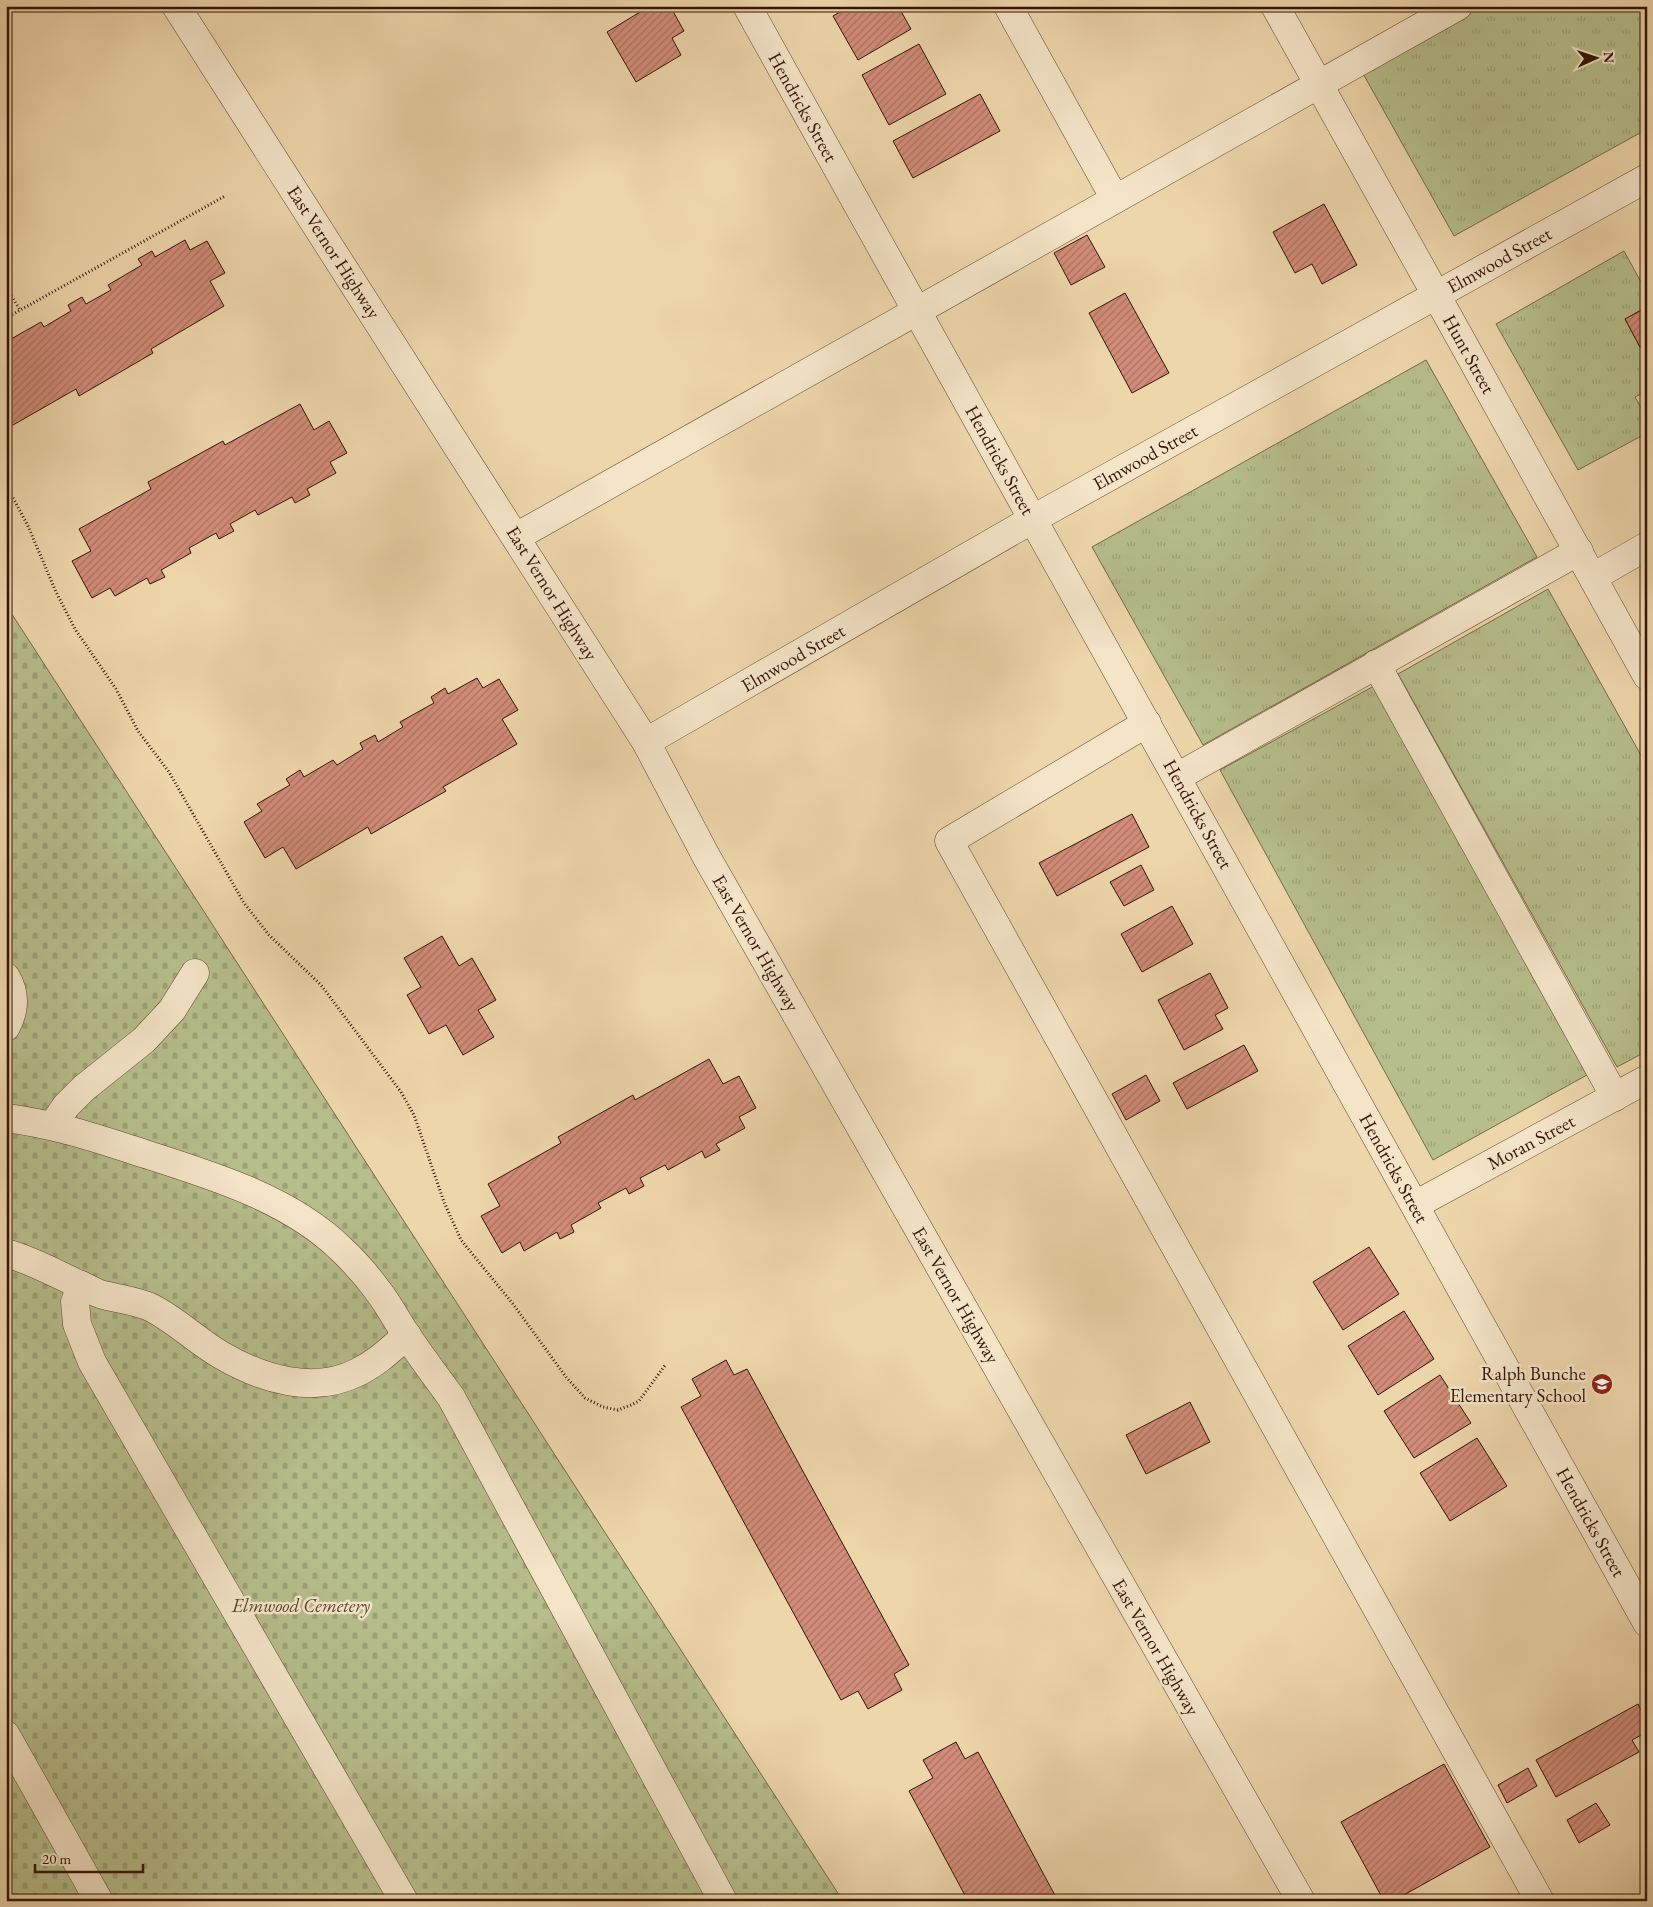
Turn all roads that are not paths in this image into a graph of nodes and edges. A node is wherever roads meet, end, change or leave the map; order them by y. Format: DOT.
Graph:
graph roads {
  1 [pos="176,6"];
  2 [pos="747,6"];
  3 [pos="1008,6"];
  4 [pos="1275,6"];
  5 [pos="1458,6"];
  6 [pos="1318,84"];
  7 [pos="1647,178"];
  8 [pos="1115,199"];
  9 [pos="1436,295"];
  10 [pos="916,311"];
  11 [pos="1033,520"];
  12 [pos="516,537"];
  13 [pos="1647,546"];
  14 [pos="1579,551"];
  15 [pos="1593,577"];
  16 [pos="1376,664"];
  17 [pos="1647,676"];
  18 [pos="1147,723"];
  19 [pos="646,742"];
  20 [pos="1177,777"];
  21 [pos="195,973"];
  22 [pos="6,977"];
  23 [pos="6,1027"];
  24 [pos="1647,1079"];
  25 [pos="1614,1097"];
  26 [pos="6,1118"];
  27 [pos="53,1125"];
  28 [pos="1415,1205"];
  29 [pos="6,1254"];
  30 [pos="80,1284"];
  31 [pos="407,1335"];
  32 [pos="1647,1623"];
  33 [pos="6,1735"];
  34 [pos="99,1901"];
  35 [pos="404,1901"];
  36 [pos="723,1901"];
  37 [pos="1301,1901"];
  38 [pos="1540,1901"];
  1 -- 12 [label="street, East Vernor Highway"];
  2 -- 10 [label="street, Hendricks Street"];
  3 -- 8 [label="street"];
  4 -- 6 [label="street, Hunt Street"];
  5 -- 6 [label="street"];
  6 -- 8 [label="street"];
  6 -- 9 [label="street, Hunt Street"];
  7 -- 9 [label="street, Elmwood Street"];
  8 -- 10 [label="street"];
  9 -- 11 [label="street, Elmwood Street"];
  9 -- 14 [label="street, Hunt Street"];
  10 -- 11 [label="street, Hendricks Street"];
  10 -- 12 [label="street"];
  11 -- 18 [label="street, Hendricks Street"];
  11 -- 19 [label="street, Elmwood Street"];
  12 -- 19 [label="street, East Vernor Highway"];
  13 -- 15 [label="street"];
  14 -- 15 [label="street, Hunt Street"];
  14 -- 16 [label="street"];
  15 -- 17 [label="street, Hunt Street"];
  16 -- 20 [label="street"];
  16 -- 25 [label="street"];
  18 -- 20 [label="street, Hendricks Street"];
  18 -- 38 [label="street"];
  19 -- 37 [label="street, East Vernor Highway"];
  20 -- 28 [label="street, Hendricks Street"];
  21 -- 27 [label="street"];
  22 -- 23 [label="street"];
  24 -- 25 [label="street, Moran Street"];
  25 -- 28 [label="street, Moran Street"];
  26 -- 27 [label="street"];
  27 -- 31 [label="street"];
  28 -- 32 [label="street, Hendricks Street"];
  29 -- 30 [label="street"];
  30 -- 31 [label="street"];
  30 -- 35 [label="street"];
  31 -- 36 [label="street"];
  33 -- 34 [label="street"];
}
